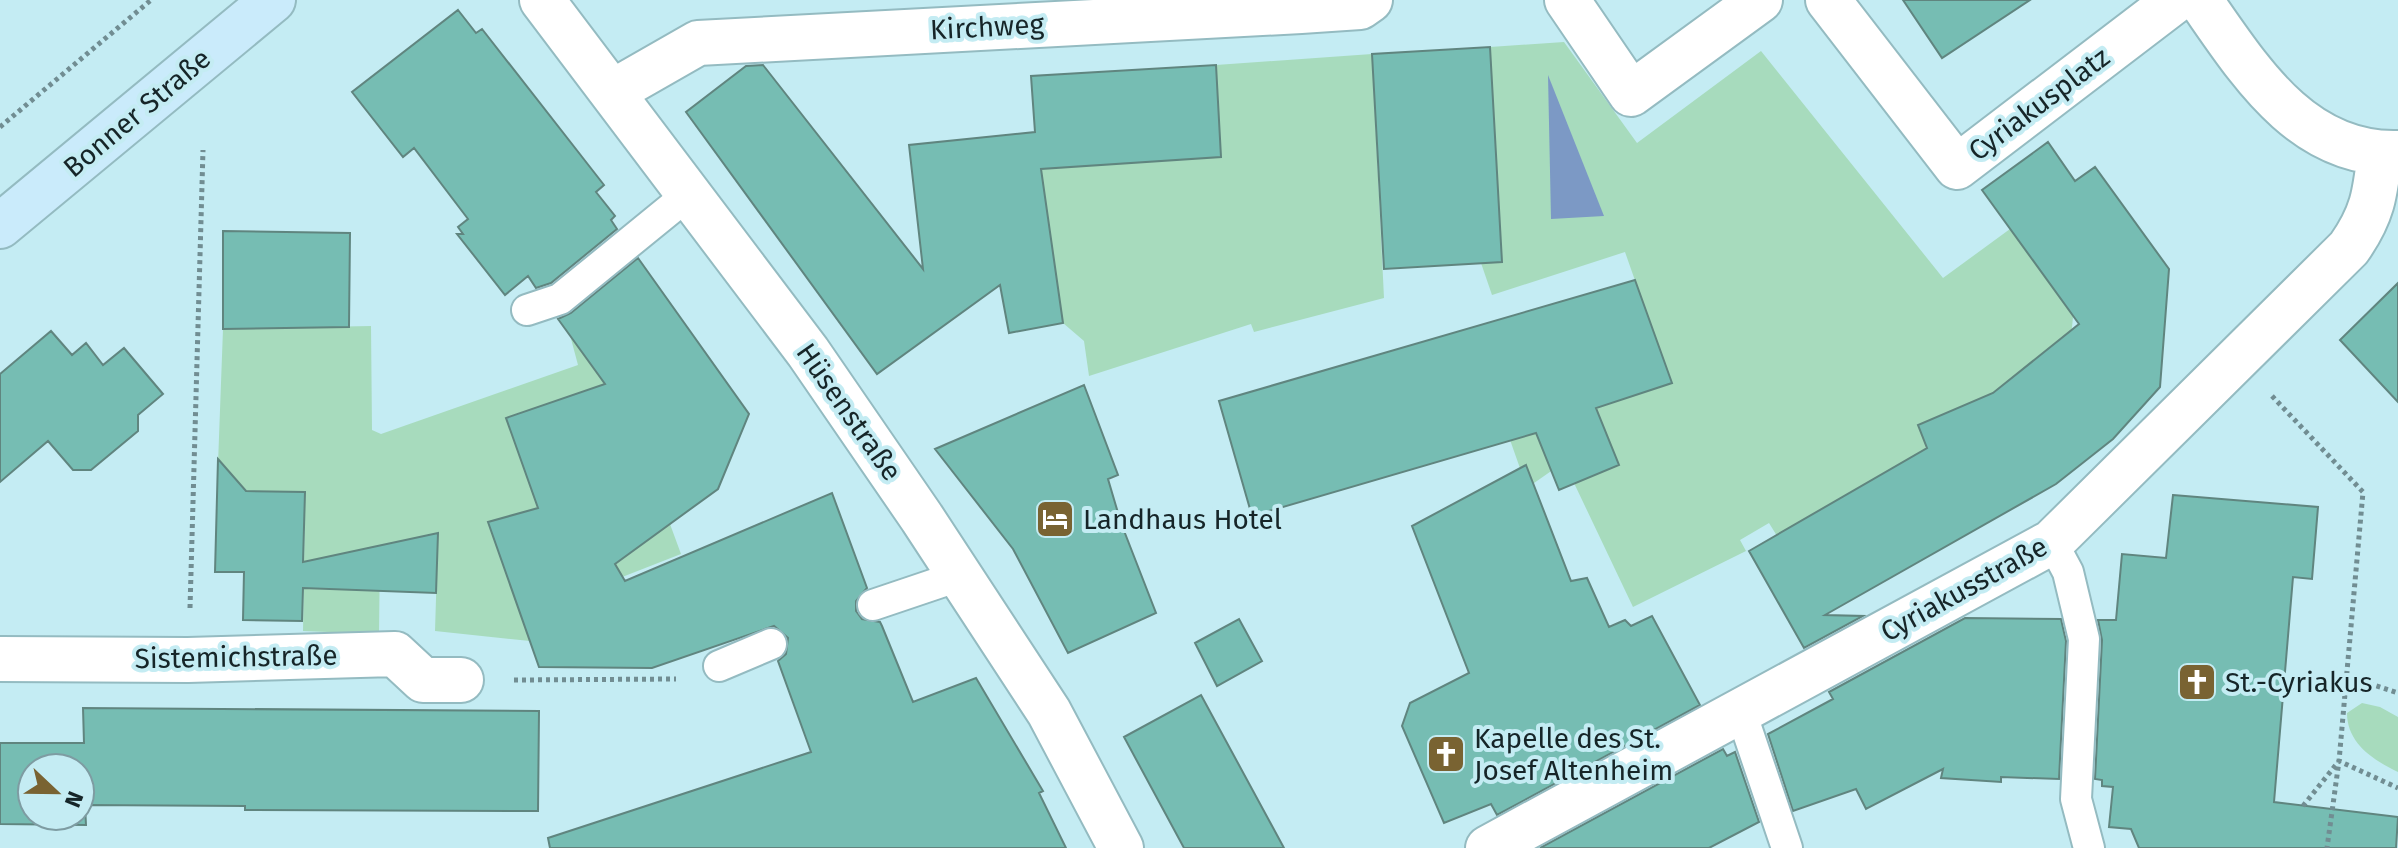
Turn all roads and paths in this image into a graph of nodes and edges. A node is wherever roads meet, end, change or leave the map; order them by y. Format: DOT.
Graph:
graph roads {
  1 [pos="151,0"];
  2 [pos="273,0"];
  3 [pos="542,0"];
  4 [pos="1370,0"];
  5 [pos="1567,0"];
  6 [pos="1760,0"];
  7 [pos="1828,0"];
  8 [pos="2176,0"];
  9 [pos="2200,0"];
  10 [pos="614,91"];
  11 [pos="0,127"];
  12 [pos="203,150"];
  13 [pos="2389,153"];
  14 [pos="690,193"];
  15 [pos="0,226"];
  16 [pos="527,310"];
  17 [pos="2236,358"];
  18 [pos="2052,542"];
  19 [pos="959,576"];
  20 [pos="873,605"];
  21 [pos="771,644"];
  22 [pos="0,659"];
  23 [pos="188,660"];
  24 [pos="719,666"];
  25 [pos="2346,676"];
  26 [pos="461,680"];
  27 [pos="674,680"];
  28 [pos="2398,693"];
  29 [pos="1741,712"];
  30 [pos="2339,761"];
  31 [pos="2398,788"];
  32 [pos="2303,806"];
  33 [pos="1121,848"];
  34 [pos="1488,848"];
  35 [pos="1787,848"];
  36 [pos="2089,848"];
  37 [pos="2327,848"];
  1 -- 11 [label="path"];
  2 -- 15 [label="main road, Bonner Straße"];
  3 -- 10 [label="street, Hüsenstraße"];
  4 -- 10 [label="street, Kirchweg"];
  5 -- 6 [label="street"];
  7 -- 8 [label="street, Cyriakusplatz"];
  9 -- 13 [label="street"];
  10 -- 14 [label="street, Hüsenstraße"];
  12 -- 23 [label="path"];
  13 -- 17 [label="street, Cyriakusstraße"];
  14 -- 16 [label="lane"];
  14 -- 19 [label="street, Hüsenstraße"];
  17 -- 18 [label="street, Cyriakusstraße"];
  17 -- 25 [label="path"];
  18 -- 29 [label="street, Cyriakusstraße"];
  18 -- 36 [label="lane"];
  19 -- 20 [label="lane"];
  19 -- 33 [label="street, Hüsenstraße"];
  21 -- 24 [label="lane"];
  22 -- 23 [label="street, Sistemichstraße"];
  23 -- 26 [label="street, Sistemichstraße"];
  25 -- 28 [label="path"];
  25 -- 30 [label="path"];
  26 -- 27 [label="path"];
  29 -- 34 [label="street, Cyriakusstraße"];
  29 -- 35 [label="lane"];
  30 -- 31 [label="path"];
  30 -- 32 [label="path"];
  30 -- 37 [label="path"];
}
